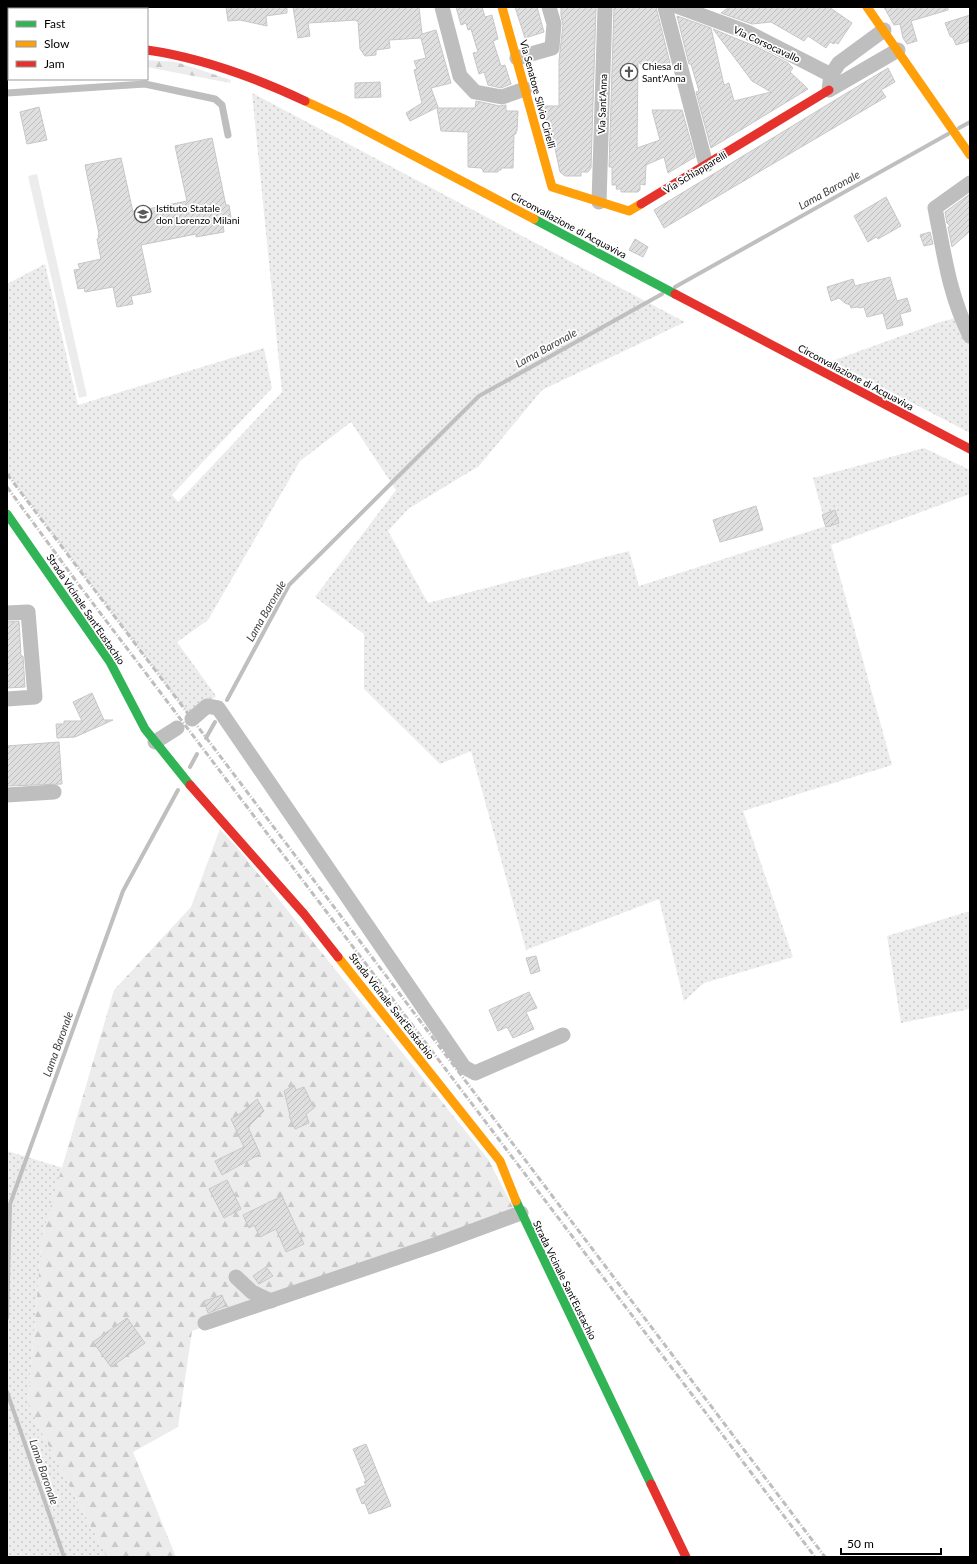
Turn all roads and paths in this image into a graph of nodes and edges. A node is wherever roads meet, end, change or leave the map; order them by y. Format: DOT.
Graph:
graph roads {
  1 [pos="442,7"];
  2 [pos="502,7"];
  3 [pos="549,7"];
  4 [pos="605,7"];
  5 [pos="665,7"];
  6 [pos="678,7"];
  7 [pos="867,7"];
  8 [pos="884,30"];
  9 [pos="148,50"];
  10 [pos="898,50"];
  11 [pos="516,58"];
  12 [pos="831,75"];
  13 [pos="525,89"];
  14 [pos="829,90"];
  15 [pos="7,93"];
  16 [pos="228,135"];
  17 [pos="970,155"];
  18 [pos="706,165"];
  19 [pos="970,183"];
  20 [pos="552,187"];
  21 [pos="599,202"];
  22 [pos="970,336"];
  23 [pos="970,449"];
  24 [pos="7,514"];
  25 [pos="7,613"];
  26 [pos="7,698"];
  27 [pos="192,719"];
  28 [pos="177,728"];
  29 [pos="156,742"];
  30 [pos="54,792"];
  31 [pos="7,795"];
  32 [pos="563,1035"];
  33 [pos="521,1213"];
  34 [pos="236,1277"];
  35 [pos="271,1301"];
  36 [pos="205,1323"];
  37 [pos="686,1557"];
  1 -- 13 [label="street"];
  2 -- 11 [label="street, Via Senatore Silvio Cirielli"];
  3 -- 11 [label="street"];
  4 -- 21 [label="street, Via Sant'Anna"];
  5 -- 18 [label="street"];
  6 -- 12 [label="street, Via Corsocavallo"];
  7 -- 8 [label="street"];
  8 -- 10 [label="street"];
  8 -- 12 [label="street"];
  9 -- 23 [label="street, Circonvallazione di Acquaviva"];
  10 -- 14 [label="street, Via Schiapparelli"];
  10 -- 17 [label="street"];
  11 -- 13 [label="street, Via Senatore Silvio Cirielli"];
  12 -- 14 [label="street"];
  13 -- 20 [label="street, Via Senatore Silvio Cirielli"];
  14 -- 18 [label="street, Via Schiapparelli"];
  15 -- 16 [label="lane"];
  18 -- 21 [label="street, Via Schiapparelli"];
  19 -- 22 [label="street"];
  20 -- 21 [label="street, Via Schiapparelli"];
  24 -- 29 [label="street, Strada Vicinale Sant'Eustachio"];
  25 -- 26 [label="street"];
  27 -- 32 [label="street"];
  28 -- 29 [label="street"];
  29 -- 33 [label="street, Strada Vicinale Sant'Eustachio"];
  30 -- 31 [label="street"];
  33 -- 35 [label="street"];
  33 -- 37 [label="street, Strada Vicinale Sant'Eustachio"];
  34 -- 35 [label="street"];
  35 -- 36 [label="street"];
}
